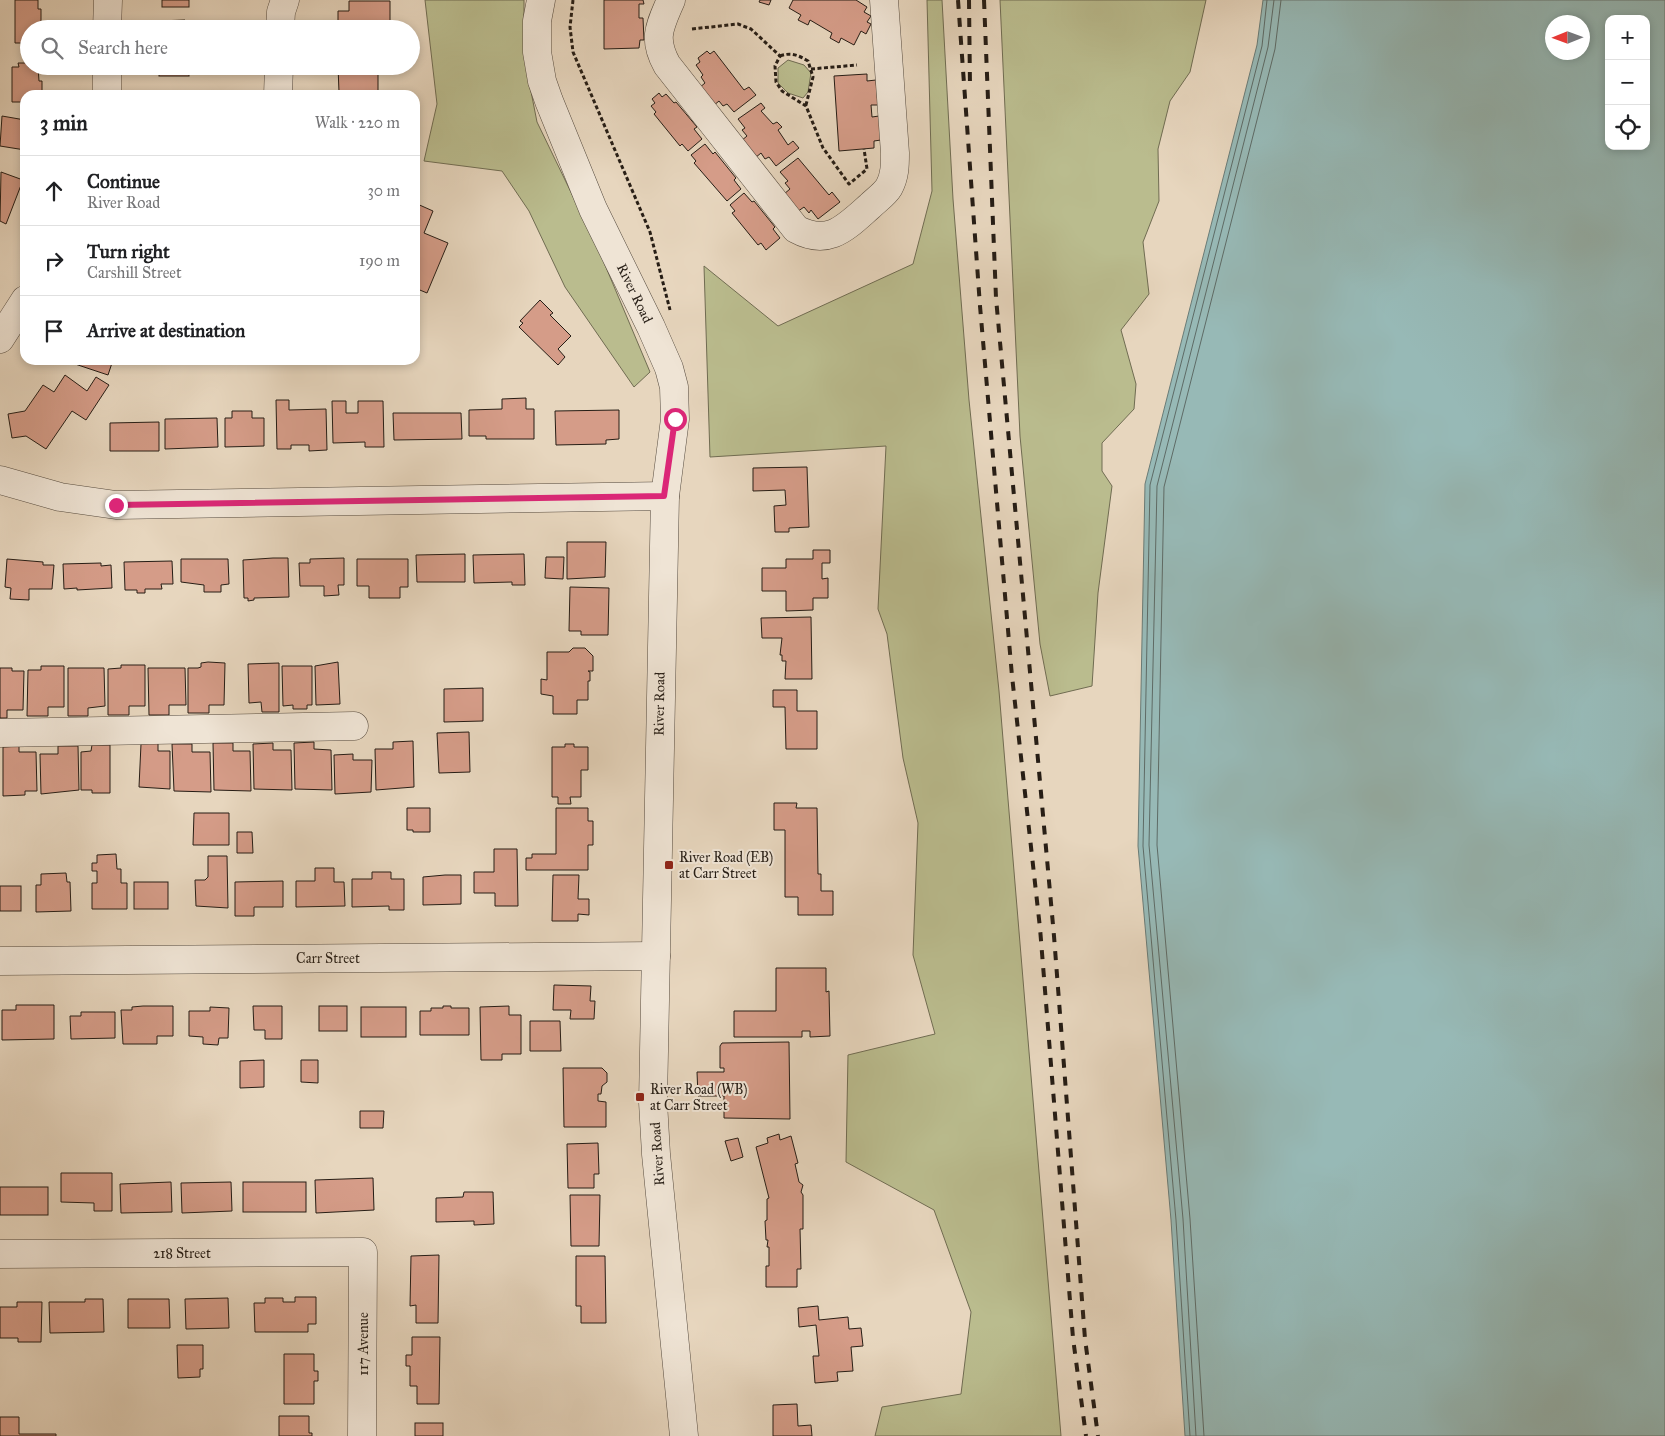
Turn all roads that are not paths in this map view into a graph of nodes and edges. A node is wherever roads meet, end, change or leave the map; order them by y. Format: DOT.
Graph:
graph roads {
  1 [pos="108,0"];
  2 [pos="285,0"];
  3 [pos="541,0"];
  4 [pos="671,0"];
  5 [pos="884,0"];
  6 [pos="108,20"];
  7 [pos="281,20"];
  8 [pos="107,75"];
  9 [pos="279,75"];
  10 [pos="107,90"];
  11 [pos="278,90"];
  12 [pos="20,308"];
  13 [pos="0,339"];
  14 [pos="0,480"];
  15 [pos="664,496"];
  16 [pos="354,726"];
  17 [pos="0,733"];
  18 [pos="656,956"];
  19 [pos="0,961"];
  20 [pos="363,1252"];
  21 [pos="0,1254"];
  22 [pos="362,1436"];
  23 [pos="684,1436"];
  1 -- 6 [label="street"];
  2 -- 7 [label="street"];
  3 -- 15 [label="street, River Road"];
  4 -- 5 [label="street"];
  8 -- 10 [label="street"];
  9 -- 11 [label="street"];
  12 -- 13 [label="street"];
  14 -- 15 [label="street"];
  15 -- 18 [label="street, River Road"];
  16 -- 17 [label="street"];
  18 -- 19 [label="street, Carr Street"];
  18 -- 23 [label="street, River Road"];
  20 -- 21 [label="street, 218 Street"];
  20 -- 22 [label="street, 117 Avenue"];
}
